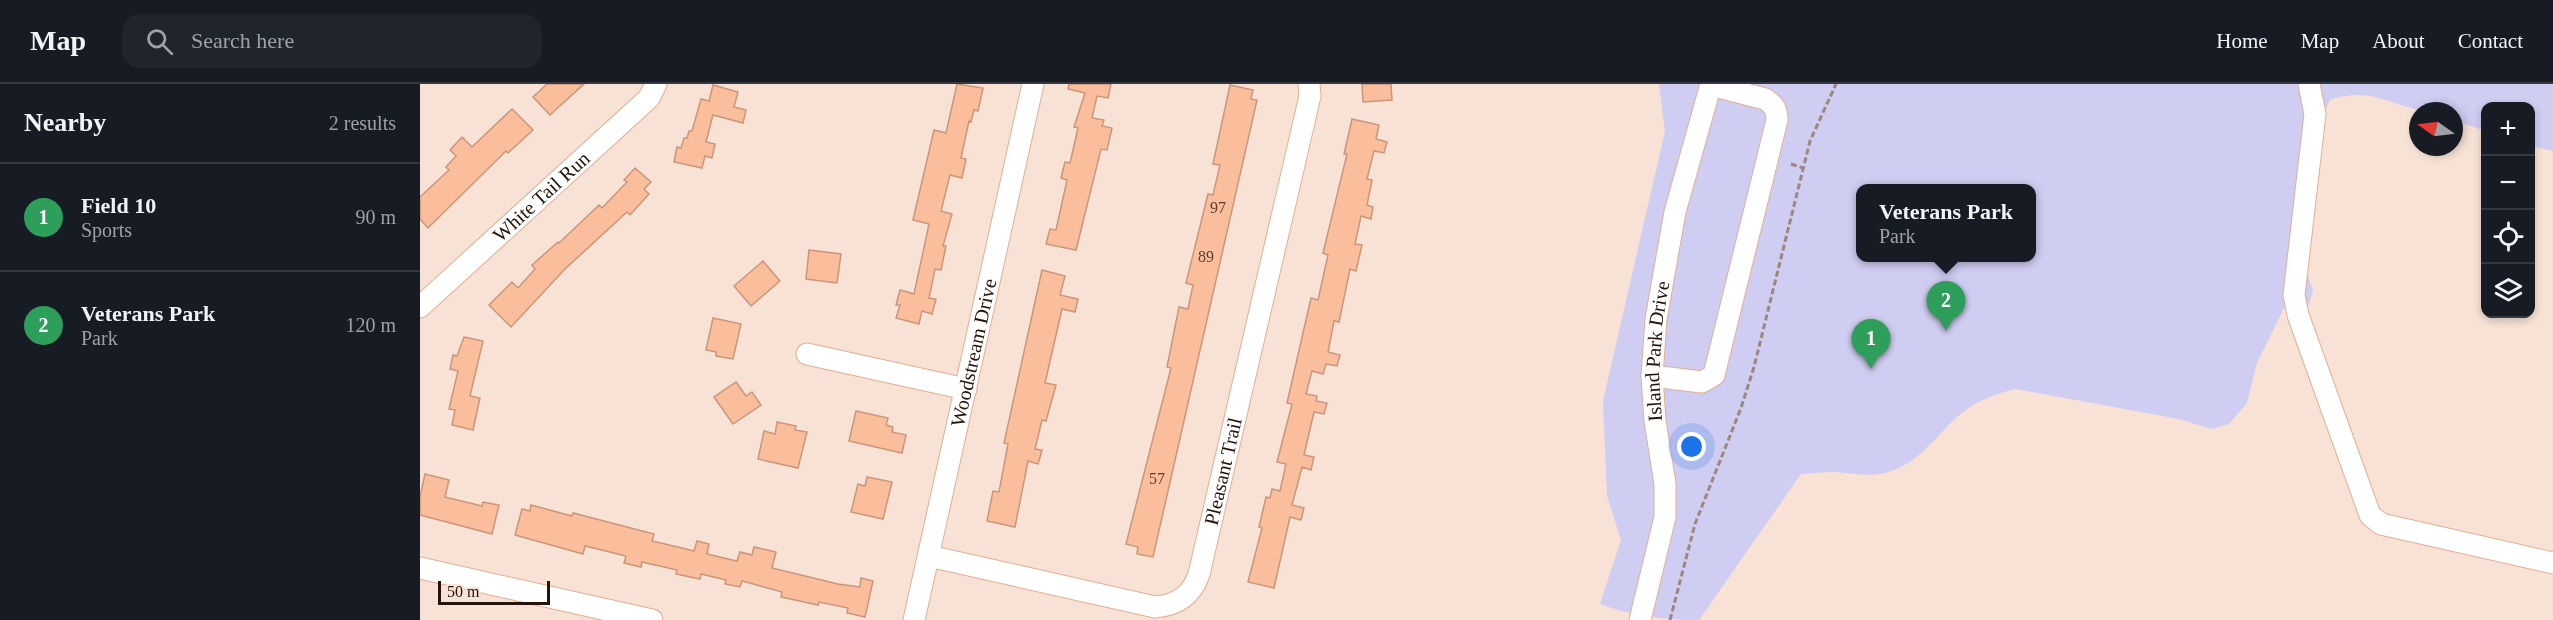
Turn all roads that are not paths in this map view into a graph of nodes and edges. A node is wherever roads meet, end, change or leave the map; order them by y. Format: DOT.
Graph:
graph roads {
  1 [pos="656,84"];
  2 [pos="1033,84"];
  3 [pos="1309,84"];
  4 [pos="1711,84"];
  5 [pos="2309,84"];
  6 [pos="420,307"];
  7 [pos="807,354"];
  8 [pos="1652,376"];
  9 [pos="966,388"];
  10 [pos="929,556"];
  11 [pos="2553,563"];
  12 [pos="420,568"];
  13 [pos="652,620"];
  14 [pos="915,620"];
  15 [pos="1640,620"];
  1 -- 6 [label="street, White Tail Run"];
  2 -- 9 [label="street, Woodstream Drive"];
  3 -- 10 [label="street, Pleasant Trail"];
  4 -- 8 [label="street, Island Park Drive"];
  4 -- 8 [label="street"];
  5 -- 11 [label="street"];
  7 -- 9 [label="street"];
  8 -- 15 [label="street, Island Park Drive"];
  9 -- 10 [label="street, Woodstream Drive"];
  10 -- 14 [label="street, Woodstream Drive"];
  12 -- 13 [label="street"];
}
